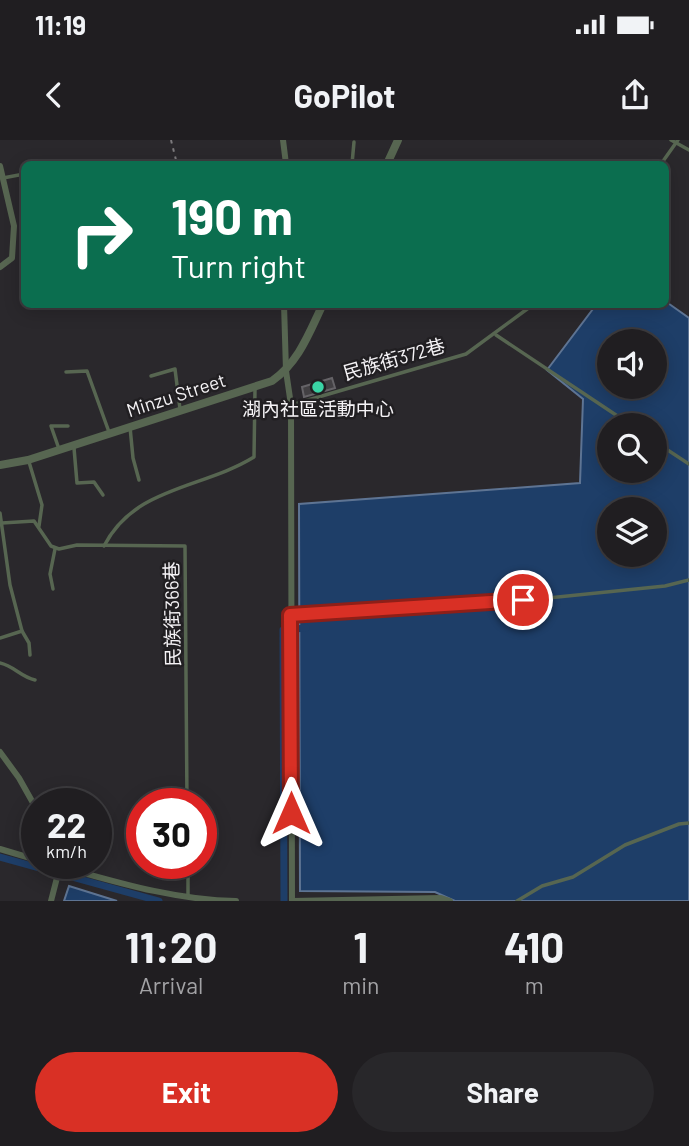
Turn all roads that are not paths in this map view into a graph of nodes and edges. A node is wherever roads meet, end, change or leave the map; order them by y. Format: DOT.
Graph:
graph roads {
  1 [pos="284,140"];
  2 [pos="398,140"];
  3 [pos="671,140"];
  4 [pos="677,141"];
  5 [pos="354,142"];
  6 [pos="689,150"];
  7 [pos="286,161"];
  8 [pos="352,161"];
  9 [pos="388,161"];
  10 [pos="663,161"];
  11 [pos="0,166"];
  12 [pos="21,175"];
  13 [pos="3,178"];
  14 [pos="0,267"];
  15 [pos="284,308"];
  16 [pos="321,308"];
  17 [pos="529,308"];
  18 [pos="495,334"];
  19 [pos="286,371"];
  20 [pos="66,372"];
  21 [pos="151,376"];
  22 [pos="255,386"];
  23 [pos="291,405"];
  24 [pos="180,411"];
  25 [pos="613,413"];
  26 [pos="68,426"];
  27 [pos="130,427"];
  28 [pos="110,433"];
  29 [pos="74,444"];
  30 [pos="59,449"];
  31 [pos="667,450"];
  32 [pos="28,460"];
  33 [pos="689,464"];
  34 [pos="0,465"];
  35 [pos="139,480"];
  36 [pos="103,495"];
  37 [pos="0,513"];
  38 [pos="2,523"];
  39 [pos="38,527"];
  40 [pos="104,546"];
  41 [pos="55,549"];
  42 [pos="689,580"];
  43 [pos="53,589"];
  44 [pos="291,618"];
  45 [pos="22,631"];
  46 [pos="0,638"];
  47 [pos="30,655"];
  48 [pos="0,663"];
  49 [pos="35,680"];
  50 [pos="0,752"];
  51 [pos="25,788"];
  52 [pos="187,788"];
  53 [pos="689,823"];
  54 [pos="0,849"];
  55 [pos="21,855"];
  56 [pos="57,879"];
  57 [pos="107,879"];
  58 [pos="188,879"];
  59 [pos="188,898"];
  60 [pos="51,901"];
  61 [pos="236,901"];
  62 [pos="292,901"];
  63 [pos="450,901"];
  64 [pos="517,901"];
  1 -- 7 [label="street"];
  2 -- 9 [label="street"];
  3 -- 4 [label="lane"];
  4 -- 6 [label="lane"];
  4 -- 10 [label="lane"];
  5 -- 8 [label="lane"];
  11 -- 13 [label="street"];
  12 -- 13 [label="lane"];
  13 -- 14 [label="street"];
  15 -- 19 [label="street"];
  16 -- 19 [label="street"];
  17 -- 18 [label="lane, 民族街372巷"];
  18 -- 23 [label="lane, 民族街372巷"];
  18 -- 25 [label="lane"];
  19 -- 22 [label="street, Minzu Street"];
  19 -- 23 [label="street"];
  20 -- 28 [label="lane"];
  21 -- 24 [label="lane"];
  22 -- 24 [label="street, Minzu Street"];
  22 -- 40 [label="lane"];
  23 -- 44 [label="street"];
  24 -- 27 [label="street, Minzu Street"];
  26 -- 30 [label="lane"];
  27 -- 28 [label="street, Minzu Street"];
  27 -- 35 [label="lane"];
  28 -- 29 [label="street, Minzu Street"];
  29 -- 30 [label="street, Minzu Street"];
  29 -- 36 [label="lane"];
  30 -- 32 [label="street, Minzu Street"];
  31 -- 33 [label="lane"];
  32 -- 34 [label="street, Minzu Street"];
  32 -- 39 [label="lane"];
  37 -- 38 [label="lane"];
  38 -- 39 [label="lane"];
  38 -- 45 [label="lane"];
  39 -- 41 [label="lane"];
  40 -- 41 [label="lane"];
  40 -- 52 [label="lane, 民族街366巷"];
  41 -- 43 [label="lane"];
  42 -- 44 [label="lane"];
  44 -- 62 [label="street"];
  45 -- 46 [label="lane"];
  45 -- 47 [label="lane"];
  48 -- 49 [label="lane"];
  50 -- 51 [label="street"];
  53 -- 64 [label="lane"];
  54 -- 55 [label="street"];
  56 -- 60 [label="street"];
  57 -- 59 [label="street"];
  58 -- 59 [label="lane"];
  59 -- 61 [label="street"];
  62 -- 63 [label="street"];
}
